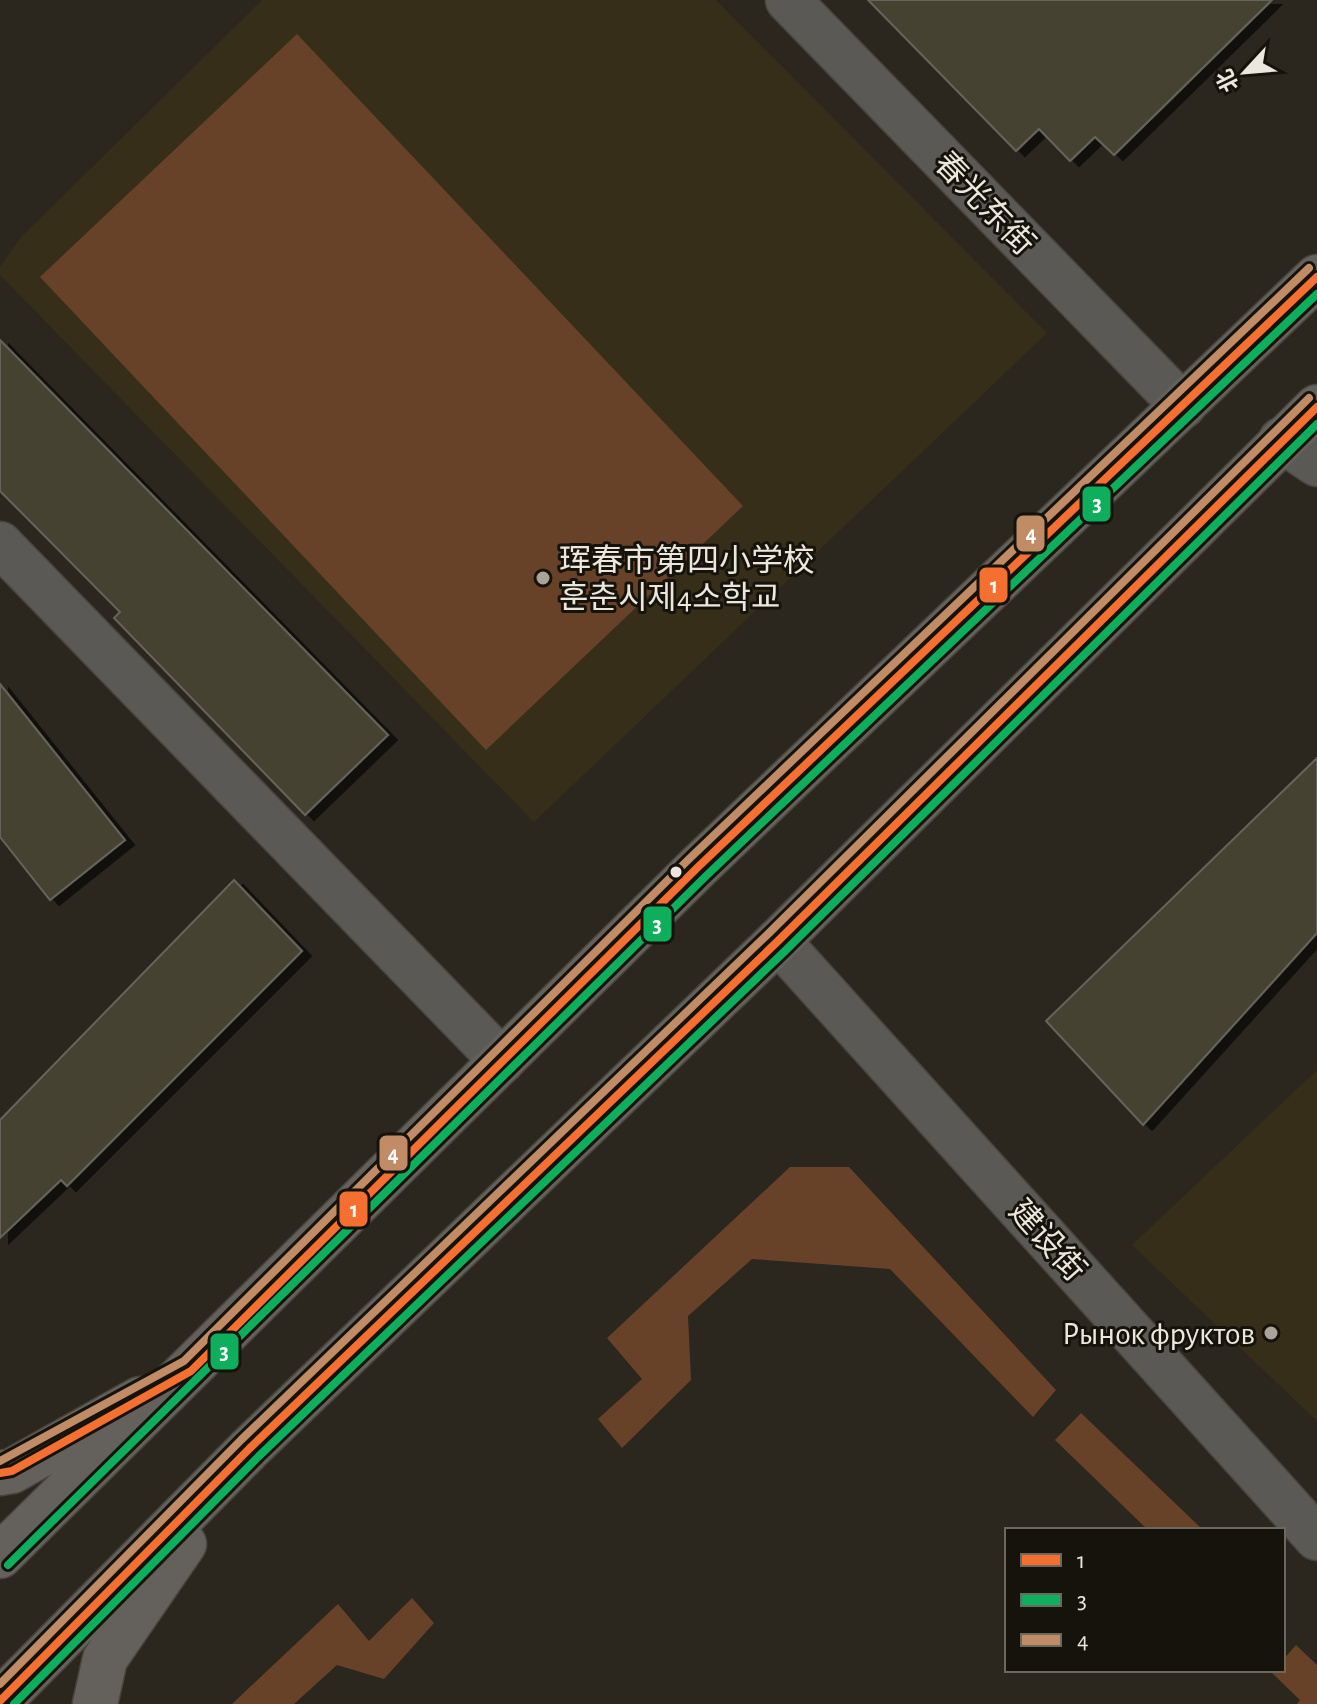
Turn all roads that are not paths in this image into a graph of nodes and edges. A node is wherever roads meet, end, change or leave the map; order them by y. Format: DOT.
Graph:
graph roads {
  1 [pos="788,0"];
  2 [pos="1317,277"];
  3 [pos="1183,406"];
  4 [pos="1317,407"];
  5 [pos="1281,440"];
  6 [pos="1317,464"];
  7 [pos="0,544"];
  8 [pos="778,941"];
  9 [pos="502,1061"];
  10 [pos="191,1371"];
  11 [pos="250,1448"];
  12 [pos="0,1473"];
  13 [pos="1317,1538"];
  14 [pos="0,1556"];
  15 [pos="0,1701"];
  16 [pos="95,1704"];
  1 -- 3 [label="street, 春光东街"];
  2 -- 3 [label="main road"];
  3 -- 9 [label="main road"];
  4 -- 5 [label="main road"];
  5 -- 6 [label="street"];
  5 -- 8 [label="main road"];
  7 -- 9 [label="street"];
  8 -- 11 [label="main road"];
  8 -- 13 [label="street, 建设街"];
  9 -- 10 [label="main road"];
  10 -- 12 [label="main road"];
  10 -- 14 [label="main road"];
  11 -- 15 [label="main road"];
  11 -- 16 [label="main road"];
}
